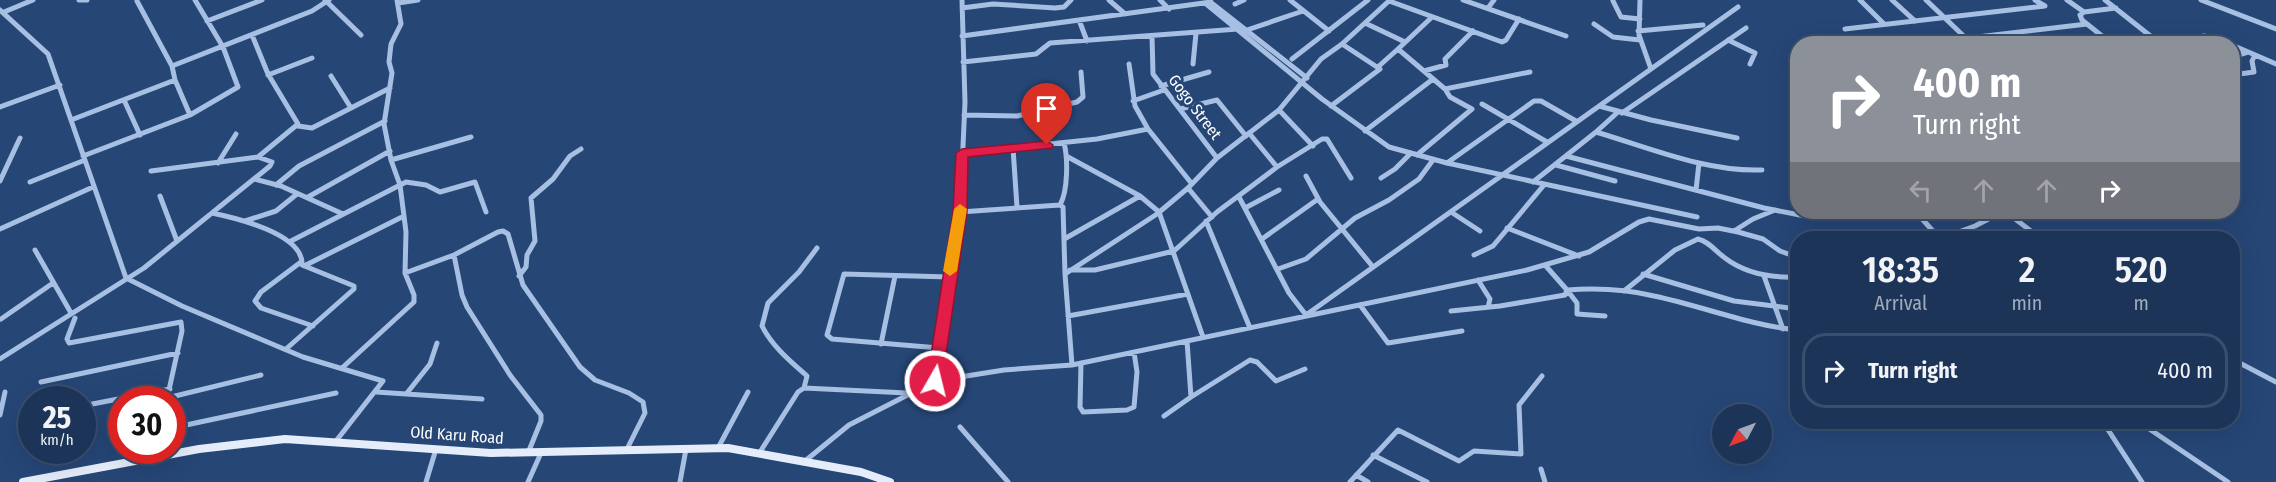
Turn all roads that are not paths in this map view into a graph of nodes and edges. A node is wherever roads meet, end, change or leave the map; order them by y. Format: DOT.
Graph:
graph roads {
  1 [pos="33,0"];
  2 [pos="79,0"];
  3 [pos="87,0"];
  4 [pos="195,0"];
  5 [pos="262,0"];
  6 [pos="418,0"];
  7 [pos="962,0"];
  8 [pos="1049,0"];
  9 [pos="1071,0"];
  10 [pos="1109,0"];
  11 [pos="1160,0"];
  12 [pos="1244,0"];
  13 [pos="1290,0"];
  14 [pos="1368,0"];
  15 [pos="1463,0"];
  16 [pos="1494,0"];
  17 [pos="1640,0"];
  18 [pos="1860,0"];
  19 [pos="1892,0"];
  20 [pos="1928,0"];
  21 [pos="2035,0"];
  22 [pos="2067,0"];
  23 [pos="2105,0"];
  24 [pos="2201,0"];
  25 [pos="137,1"];
  26 [pos="327,1"];
  27 [pos="1390,1"];
  28 [pos="1613,1"];
  29 [pos="397,2"];
  30 [pos="1004,2"];
  31 [pos="1208,2"];
  32 [pos="1234,4"];
  33 [pos="1738,7"];
  34 [pos="962,8"];
  35 [pos="1052,8"];
  36 [pos="1488,8"];
  37 [pos="2116,8"];
  38 [pos="1169,9"];
  39 [pos="2,11"];
  40 [pos="1303,11"];
  41 [pos="2084,12"];
  42 [pos="1125,14"];
  43 [pos="1431,18"];
  44 [pos="1946,18"];
  45 [pos="1519,19"];
  46 [pos="1640,19"];
  47 [pos="1078,20"];
  48 [pos="207,21"];
  49 [pos="1915,21"];
  50 [pos="1365,23"];
  51 [pos="1594,24"];
  52 [pos="2086,24"];
  53 [pos="1703,25"];
  54 [pos="1884,25"];
  55 [pos="1746,28"];
  56 [pos="1845,29"];
  57 [pos="2276,29"];
  58 [pos="1242,30"];
  59 [pos="1329,31"];
  60 [pos="1473,31"];
  61 [pos="1638,31"];
  62 [pos="1196,33"];
  63 [pos="361,34"];
  64 [pos="252,35"];
  65 [pos="962,36"];
  66 [pos="1152,36"];
  67 [pos="1566,36"];
  68 [pos="1964,36"];
  69 [pos="1983,36"];
  70 [pos="2102,36"];
  71 [pos="2151,36"];
  72 [pos="1640,40"];
  73 [pos="1728,40"];
  74 [pos="1087,41"];
  75 [pos="1405,42"];
  76 [pos="1342,44"];
  77 [pos="223,47"];
  78 [pos="2240,48"];
  79 [pos="1398,50"];
  80 [pos="2248,52"];
  81 [pos="2240,54"];
  82 [pos="2255,55"];
  83 [pos="312,58"];
  84 [pos="1292,59"];
  85 [pos="963,62"];
  86 [pos="1129,64"];
  87 [pos="1193,64"];
  88 [pos="1750,64"];
  89 [pos="2276,64"];
  90 [pos="172,66"];
  91 [pos="1379,66"];
  92 [pos="1651,69"];
  93 [pos="1424,71"];
  94 [pos="1082,72"];
  95 [pos="1209,72"];
  96 [pos="1530,72"];
  97 [pos="2240,74"];
  98 [pos="268,75"];
  99 [pos="331,76"];
  100 [pos="1307,78"];
  101 [pos="1433,79"];
  102 [pos="175,80"];
  103 [pos="1303,83"];
  104 [pos="60,85"];
  105 [pos="390,88"];
  106 [pos="1162,88"];
  107 [pos="1445,89"];
  108 [pos="124,100"];
  109 [pos="1133,101"];
  110 [pos="1482,104"];
  111 [pos="0,106"];
  112 [pos="1331,106"];
  113 [pos="1599,106"];
  114 [pos="351,108"];
  115 [pos="1180,109"];
  116 [pos="1280,110"];
  117 [pos="1620,112"];
  118 [pos="190,115"];
  119 [pos="964,115"];
  120 [pos="1507,118"];
  121 [pos="71,120"];
  122 [pos="385,121"];
  123 [pos="1576,122"];
  124 [pos="298,126"];
  125 [pos="1148,129"];
  126 [pos="1365,130"];
  127 [pos="1596,132"];
  128 [pos="236,134"];
  129 [pos="140,135"];
  130 [pos="1247,135"];
  131 [pos="471,137"];
  132 [pos="20,138"];
  133 [pos="1737,138"];
  134 [pos="1547,142"];
  135 [pos="1064,143"];
  136 [pos="1312,146"];
  137 [pos="1013,148"];
  138 [pos="581,149"];
  139 [pos="390,151"];
  140 [pos="962,153"];
  141 [pos="1414,154"];
  142 [pos="258,156"];
  143 [pos="1566,156"];
  144 [pos="1068,157"];
  145 [pos="84,158"];
  146 [pos="1217,158"];
  147 [pos="391,160"];
  148 [pos="1433,160"];
  149 [pos="219,163"];
  150 [pos="1447,163"];
  151 [pos="1699,163"];
  152 [pos="1556,165"];
  153 [pos="1277,167"];
  154 [pos="1762,170"];
  155 [pos="3,171"];
  156 [pos="151,171"];
  157 [pos="1500,175"];
  158 [pos="1306,176"];
  159 [pos="1351,178"];
  160 [pos="1381,178"];
  161 [pos="254,179"];
  162 [pos="0,181"];
  163 [pos="1615,181"];
  164 [pos="30,182"];
  165 [pos="1533,182"];
  166 [pos="276,185"];
  167 [pos="400,185"];
  168 [pos="1544,185"];
  169 [pos="1190,186"];
  170 [pos="93,187"];
  171 [pos="1279,190"];
  172 [pos="1696,190"];
  173 [pos="297,194"];
  174 [pos="160,196"];
  175 [pos="1140,196"];
  176 [pos="308,197"];
  177 [pos="1239,197"];
  178 [pos="1318,199"];
  179 [pos="1060,205"];
  180 [pos="1017,207"];
  181 [pos="1245,208"];
  182 [pos="1776,210"];
  183 [pos="486,212"];
  184 [pos="960,212"];
  185 [pos="1159,212"];
  186 [pos="1451,212"];
  187 [pos="212,213"];
  188 [pos="1790,213"];
  189 [pos="343,214"];
  190 [pos="404,216"];
  191 [pos="1697,217"];
  192 [pos="1209,219"];
  193 [pos="1923,219"];
  194 [pos="1990,219"];
  195 [pos="2014,219"];
  196 [pos="243,221"];
  197 [pos="1507,228"];
  198 [pos="0,229"];
  199 [pos="1340,229"];
  200 [pos="1480,231"];
  201 [pos="1734,231"];
  202 [pos="1934,231"];
  203 [pos="1961,231"];
  204 [pos="2030,231"];
  205 [pos="1066,238"];
  206 [pos="1262,239"];
  207 [pos="291,241"];
  208 [pos="177,242"];
  209 [pos="817,248"];
  210 [pos="35,250"];
  211 [pos="1174,251"];
  212 [pos="454,255"];
  213 [pos="1474,255"];
  214 [pos="1790,255"];
  215 [pos="1579,256"];
  216 [pos="302,264"];
  217 [pos="1545,265"];
  218 [pos="1373,267"];
  219 [pos="1278,269"];
  220 [pos="1067,272"];
  221 [pos="405,273"];
  222 [pos="1643,274"];
  223 [pos="519,276"];
  224 [pos="895,276"];
  225 [pos="1764,276"];
  226 [pos="949,277"];
  227 [pos="1790,277"];
  228 [pos="126,278"];
  229 [pos="1478,280"];
  230 [pos="53,283"];
  231 [pos="1567,290"];
  232 [pos="1624,291"];
  233 [pos="1188,294"];
  234 [pos="1360,305"];
  235 [pos="1488,307"];
  236 [pos="1777,308"];
  237 [pos="1790,309"];
  238 [pos="1451,311"];
  239 [pos="1306,315"];
  240 [pos="73,316"];
  241 [pos="1068,316"];
  242 [pos="1605,316"];
  243 [pos="1,320"];
  244 [pos="313,326"];
  245 [pos="1250,328"];
  246 [pos="1783,329"];
  247 [pos="1790,330"];
  248 [pos="1462,331"];
  249 [pos="1203,337"];
  250 [pos="1187,340"];
  251 [pos="437,343"];
  252 [pos="880,344"];
  253 [pos="939,348"];
  254 [pos="286,350"];
  255 [pos="177,352"];
  256 [pos="1134,352"];
  257 [pos="0,359"];
  258 [pos="1081,363"];
  259 [pos="2240,363"];
  260 [pos="1072,365"];
  261 [pos="342,368"];
  262 [pos="1305,369"];
  263 [pos="261,375"];
  264 [pos="1542,376"];
  265 [pos="935,381"];
  266 [pos="41,382"];
  267 [pos="2276,382"];
  268 [pos="170,386"];
  269 [pos="804,388"];
  270 [pos="5,392"];
  271 [pos="375,392"];
  272 [pos="748,392"];
  273 [pos="336,393"];
  274 [pos="407,393"];
  275 [pos="910,393"];
  276 [pos="186,394"];
  277 [pos="1191,397"];
  278 [pos="482,399"];
  279 [pos="0,415"];
  280 [pos="1164,416"];
  281 [pos="186,425"];
  282 [pos="960,427"];
  283 [pos="2108,429"];
  284 [pos="2149,429"];
  285 [pos="336,441"];
  286 [pos="718,448"];
  287 [pos="436,449"];
  288 [pos="686,449"];
  289 [pos="186,450"];
  290 [pos="626,451"];
  291 [pos="760,452"];
  292 [pos="528,453"];
  293 [pos="541,453"];
  294 [pos="1373,455"];
  295 [pos="805,461"];
  296 [pos="108,463"];
  297 [pos="1541,469"];
  298 [pos="1356,475"];
  299 [pos="23,482"];
  300 [pos="426,482"];
  301 [pos="528,482"];
  302 [pos="680,482"];
  303 [pos="889,482"];
  304 [pos="1008,482"];
  305 [pos="1350,482"];
  306 [pos="1368,482"];
  307 [pos="1427,482"];
  308 [pos="1545,482"];
  309 [pos="2142,482"];
  310 [pos="2228,482"];
  1 -- 39 [label="street"];
  2 -- 3 [label="street"];
  4 -- 48 [label="street"];
  5 -- 48 [label="street"];
  6 -- 29 [label="street"];
  7 -- 34 [label="street"];
  8 -- 35 [label="street"];
  9 -- 35 [label="street"];
  10 -- 42 [label="street"];
  11 -- 38 [label="street"];
  12 -- 32 [label="street"];
  13 -- 40 [label="street"];
  14 -- 59 [label="street"];
  15 -- 36 [label="street"];
  16 -- 36 [label="street"];
  17 -- 46 [label="street"];
  18 -- 54 [label="street"];
  19 -- 49 [label="street"];
  20 -- 44 [label="street"];
  21 -- 44 [label="street"];
  22 -- 41 [label="street"];
  23 -- 37 [label="street"];
  24 -- 57 [label="street"];
  25 -- 90 [label="street"];
  26 -- 63 [label="street"];
  26 -- 64 [label="street"];
  27 -- 43 [label="street"];
  27 -- 50 [label="street"];
  28 -- 46 [label="street"];
  29 -- 105 [label="street"];
  30 -- 34 [label="street"];
  30 -- 35 [label="street"];
  31 -- 38 [label="street"];
  31 -- 58 [label="street"];
  33 -- 92 [label="street"];
  34 -- 65 [label="street"];
  36 -- 45 [label="street"];
  37 -- 41 [label="street"];
  37 -- 71 [label="street"];
  38 -- 42 [label="street"];
  39 -- 104 [label="street"];
  40 -- 58 [label="street"];
  40 -- 59 [label="street"];
  41 -- 52 [label="street"];
  42 -- 47 [label="street"];
  43 -- 60 [label="street"];
  43 -- 75 [label="street"];
  44 -- 49 [label="street"];
  44 -- 68 [label="street"];
  45 -- 60 [label="street"];
  45 -- 67 [label="street"];
  46 -- 61 [label="street"];
  47 -- 65 [label="street"];
  47 -- 74 [label="street"];
  48 -- 77 [label="street"];
  49 -- 54 [label="street"];
  50 -- 75 [label="street"];
  50 -- 76 [label="street"];
  51 -- 72 [label="street"];
  52 -- 69 [label="street"];
  52 -- 70 [label="street"];
  53 -- 61 [label="street"];
  54 -- 56 [label="street"];
  55 -- 73 [label="street"];
  58 -- 62 [label="street"];
  58 -- 100 [label="street"];
  58 -- 103 [label="street"];
  59 -- 84 [label="street"];
  60 -- 93 [label="street"];
  61 -- 72 [label="street"];
  62 -- 66 [label="street"];
  62 -- 87 [label="street"];
  64 -- 77 [label="street"];
  64 -- 98 [label="street"];
  65 -- 85 [label="street"];
  66 -- 74 [label="street"];
  66 -- 106 [label="street, Gogo Street"];
  72 -- 92 [label="street"];
  73 -- 88 [label="street"];
  73 -- 117 [label="street"];
  74 -- 85 [label="street"];
  75 -- 79 [label="street"];
  76 -- 91 [label="street"];
  76 -- 100 [label="street"];
  77 -- 90 [label="street"];
  77 -- 118 [label="street"];
  78 -- 80 [label="street"];
  79 -- 91 [label="street"];
  79 -- 93 [label="street"];
  80 -- 81 [label="street"];
  80 -- 82 [label="street"];
  82 -- 89 [label="street"];
  82 -- 97 [label="street"];
  83 -- 98 [label="street"];
  85 -- 119 [label="street"];
  86 -- 109 [label="street"];
  90 -- 102 [label="street"];
  91 -- 112 [label="street"];
  92 -- 113 [label="street"];
  93 -- 101 [label="street"];
  94 -- 119 [label="street"];
  95 -- 106 [label="street"];
  96 -- 107 [label="street"];
  98 -- 124 [label="street"];
  99 -- 114 [label="street"];
  100 -- 103 [label="street"];
  101 -- 107 [label="street"];
  101 -- 126 [label="street"];
  102 -- 108 [label="street"];
  102 -- 118 [label="street"];
  103 -- 112 [label="street"];
  103 -- 116 [label="street"];
  104 -- 111 [label="street"];
  104 -- 121 [label="street"];
  105 -- 114 [label="street"];
  105 -- 122 [label="street"];
  106 -- 109 [label="street"];
  106 -- 115 [label="street, Gogo Street"];
  107 -- 141 [label="street"];
  108 -- 121 [label="street"];
  108 -- 129 [label="street"];
  109 -- 125 [label="street"];
  110 -- 120 [label="street"];
  112 -- 126 [label="street"];
  113 -- 117 [label="street"];
  113 -- 123 [label="street"];
  114 -- 124 [label="street"];
  115 -- 130 [label="street"];
  115 -- 146 [label="street, Gogo Street"];
  116 -- 130 [label="street"];
  116 -- 136 [label="street"];
  117 -- 127 [label="street"];
  117 -- 133 [label="street"];
  118 -- 129 [label="street"];
  119 -- 140 [label="street"];
  120 -- 123 [label="street"];
  120 -- 134 [label="street"];
  120 -- 150 [label="street"];
  121 -- 145 [label="street"];
  122 -- 139 [label="street"];
  122 -- 166 [label="street"];
  123 -- 134 [label="street"];
  124 -- 142 [label="street"];
  125 -- 135 [label="street"];
  125 -- 169 [label="street"];
  126 -- 141 [label="street"];
  127 -- 143 [label="street"];
  127 -- 151 [label="street"];
  128 -- 149 [label="street"];
  129 -- 145 [label="street"];
  130 -- 146 [label="street"];
  130 -- 153 [label="street"];
  131 -- 147 [label="street"];
  132 -- 155 [label="street"];
  134 -- 157 [label="street"];
  135 -- 137 [label="street"];
  135 -- 144 [label="street"];
  136 -- 153 [label="street"];
  136 -- 159 [label="street"];
  137 -- 140 [label="street"];
  137 -- 180 [label="street"];
  138 -- 223 [label="street"];
  139 -- 147 [label="street"];
  139 -- 176 [label="street"];
  140 -- 184 [label="street"];
  141 -- 148 [label="street"];
  141 -- 160 [label="street"];
  142 -- 149 [label="street"];
  142 -- 161 [label="street"];
  143 -- 152 [label="street"];
  143 -- 172 [label="street"];
  144 -- 175 [label="street"];
  144 -- 179 [label="street"];
  145 -- 164 [label="street"];
  145 -- 170 [label="street"];
  146 -- 169 [label="street"];
  147 -- 167 [label="street"];
  148 -- 150 [label="street"];
  148 -- 199 [label="street"];
  149 -- 156 [label="street"];
  150 -- 157 [label="street"];
  151 -- 154 [label="street"];
  151 -- 172 [label="street"];
  152 -- 163 [label="street"];
  152 -- 165 [label="street"];
  153 -- 177 [label="street"];
  155 -- 162 [label="street"];
  157 -- 165 [label="street"];
  157 -- 186 [label="street"];
  158 -- 178 [label="street"];
  161 -- 166 [label="street"];
  161 -- 187 [label="street"];
  165 -- 168 [label="street"];
  166 -- 173 [label="street"];
  167 -- 183 [label="street"];
  167 -- 189 [label="street"];
  167 -- 190 [label="street"];
  168 -- 191 [label="street"];
  168 -- 197 [label="street"];
  169 -- 185 [label="street"];
  169 -- 192 [label="street"];
  170 -- 198 [label="street"];
  170 -- 228 [label="street"];
  171 -- 181 [label="street"];
  172 -- 182 [label="street"];
  173 -- 176 [label="street"];
  173 -- 196 [label="street"];
  174 -- 208 [label="street"];
  175 -- 185 [label="street"];
  175 -- 205 [label="street"];
  176 -- 189 [label="street"];
  177 -- 181 [label="street"];
  177 -- 192 [label="street"];
  178 -- 199 [label="street"];
  178 -- 206 [label="street"];
  179 -- 180 [label="street"];
  179 -- 205 [label="street"];
  180 -- 184 [label="street"];
  181 -- 206 [label="street"];
  182 -- 188 [label="street"];
  182 -- 201 [label="street"];
  184 -- 226 [label="street"];
  185 -- 211 [label="street"];
  185 -- 220 [label="street"];
  186 -- 200 [label="street"];
  186 -- 218 [label="street"];
  187 -- 196 [label="street"];
  187 -- 208 [label="street"];
  189 -- 207 [label="street"];
  190 -- 216 [label="street"];
  190 -- 221 [label="street"];
  192 -- 211 [label="street"];
  192 -- 245 [label="street"];
  193 -- 202 [label="street"];
  194 -- 203 [label="street"];
  195 -- 204 [label="street"];
  196 -- 207 [label="street"];
  197 -- 213 [label="street"];
  197 -- 215 [label="street"];
  199 -- 218 [label="street"];
  199 -- 219 [label="street"];
  201 -- 214 [label="street"];
  201 -- 215 [label="street"];
  205 -- 220 [label="street"];
  206 -- 219 [label="street"];
  207 -- 216 [label="street"];
  208 -- 228 [label="street"];
  209 -- 269 [label="street"];
  210 -- 230 [label="street"];
  211 -- 220 [label="street"];
  211 -- 233 [label="street"];
  212 -- 221 [label="street"];
  212 -- 223 [label="street"];
  212 -- 292 [label="street"];
  215 -- 217 [label="street"];
  216 -- 244 [label="street"];
  216 -- 244 [label="street"];
  217 -- 229 [label="street"];
  217 -- 231 [label="street"];
  218 -- 239 [label="street"];
  219 -- 239 [label="street"];
  220 -- 241 [label="street"];
  221 -- 261 [label="street"];
  222 -- 225 [label="street"];
  222 -- 232 [label="street"];
  222 -- 236 [label="street"];
  223 -- 290 [label="street"];
  224 -- 226 [label="street"];
  224 -- 252 [label="street"];
  224 -- 252 [label="street"];
  225 -- 227 [label="street"];
  225 -- 236 [label="street"];
  226 -- 253 [label="street"];
  228 -- 240 [label="street"];
  228 -- 254 [label="street"];
  229 -- 234 [label="street"];
  229 -- 235 [label="street"];
  230 -- 240 [label="street"];
  230 -- 243 [label="street"];
  231 -- 232 [label="street"];
  231 -- 235 [label="street"];
  231 -- 242 [label="street"];
  232 -- 246 [label="street"];
  233 -- 241 [label="street"];
  233 -- 249 [label="street"];
  234 -- 239 [label="street"];
  234 -- 248 [label="street"];
  235 -- 238 [label="street"];
  236 -- 237 [label="street"];
  236 -- 246 [label="street"];
  239 -- 245 [label="street"];
  240 -- 255 [label="street"];
  240 -- 257 [label="street"];
  241 -- 260 [label="street"];
  244 -- 254 [label="street"];
  245 -- 249 [label="street"];
  246 -- 247 [label="street"];
  249 -- 250 [label="street"];
  250 -- 256 [label="street"];
  250 -- 277 [label="street"];
  251 -- 274 [label="street"];
  252 -- 253 [label="street"];
  253 -- 265 [label="street"];
  254 -- 261 [label="street"];
  255 -- 266 [label="street"];
  255 -- 268 [label="street"];
  256 -- 258 [label="street"];
  256 -- 258 [label="street"];
  258 -- 260 [label="street"];
  259 -- 267 [label="street"];
  260 -- 265 [label="street"];
  261 -- 271 [label="street"];
  262 -- 277 [label="street"];
  263 -- 276 [label="street"];
  264 -- 294 [label="street"];
  265 -- 275 [label="street"];
  269 -- 275 [label="street"];
  269 -- 291 [label="street"];
  270 -- 279 [label="street"];
  271 -- 274 [label="street"];
  271 -- 285 [label="street"];
  272 -- 286 [label="street"];
  273 -- 281 [label="street"];
  274 -- 278 [label="street"];
  275 -- 295 [label="street"];
  277 -- 280 [label="street"];
  282 -- 304 [label="street"];
  283 -- 309 [label="street"];
  284 -- 310 [label="street"];
  285 -- 287 [label="main road, Old Karu Road"];
  285 -- 289 [label="main road, Old Karu Road"];
  286 -- 288 [label="main road, Old Karu Road"];
  286 -- 291 [label="main road, Old Karu Road"];
  287 -- 292 [label="main road, Old Karu Road"];
  287 -- 300 [label="street"];
  288 -- 290 [label="main road, Old Karu Road"];
  288 -- 302 [label="street"];
  290 -- 293 [label="main road, Old Karu Road"];
  291 -- 295 [label="main road, Old Karu Road"];
  292 -- 293 [label="main road, Old Karu Road"];
  293 -- 301 [label="street"];
  294 -- 298 [label="street"];
  294 -- 307 [label="street"];
  295 -- 303 [label="main road, Old Karu Road"];
  296 -- 299 [label="main road, Old Karu Road"];
  297 -- 308 [label="street"];
  298 -- 305 [label="street"];
  298 -- 306 [label="street"];
}
